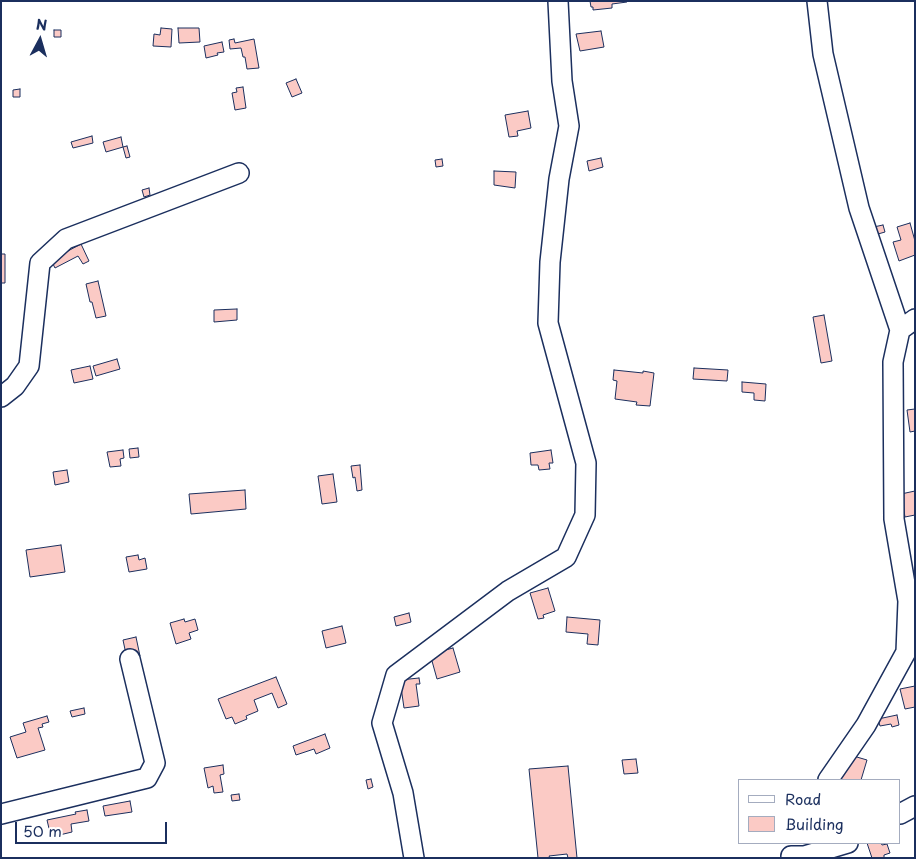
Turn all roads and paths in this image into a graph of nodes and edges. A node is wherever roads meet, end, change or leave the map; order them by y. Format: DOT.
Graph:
graph roads {
  1 [pos="558,1"];
  2 [pos="817,1"];
  3 [pos="239,173"];
  4 [pos="915,318"];
  5 [pos="900,330"];
  6 [pos="1,397"];
  7 [pos="907,551"];
  8 [pos="130,659"];
  9 [pos="829,779"];
  10 [pos="915,806"];
  11 [pos="901,813"];
  12 [pos="1,814"];
  13 [pos="845,844"];
  14 [pos="792,852"];
  15 [pos="414,858"];
  1 -- 15 [label="street"];
  2 -- 5 [label="street"];
  3 -- 6 [label="street"];
  4 -- 5 [label="street"];
  5 -- 7 [label="street"];
  7 -- 9 [label="street"];
  8 -- 12 [label="street"];
  10 -- 11 [label="street"];
  13 -- 14 [label="street"];
}
